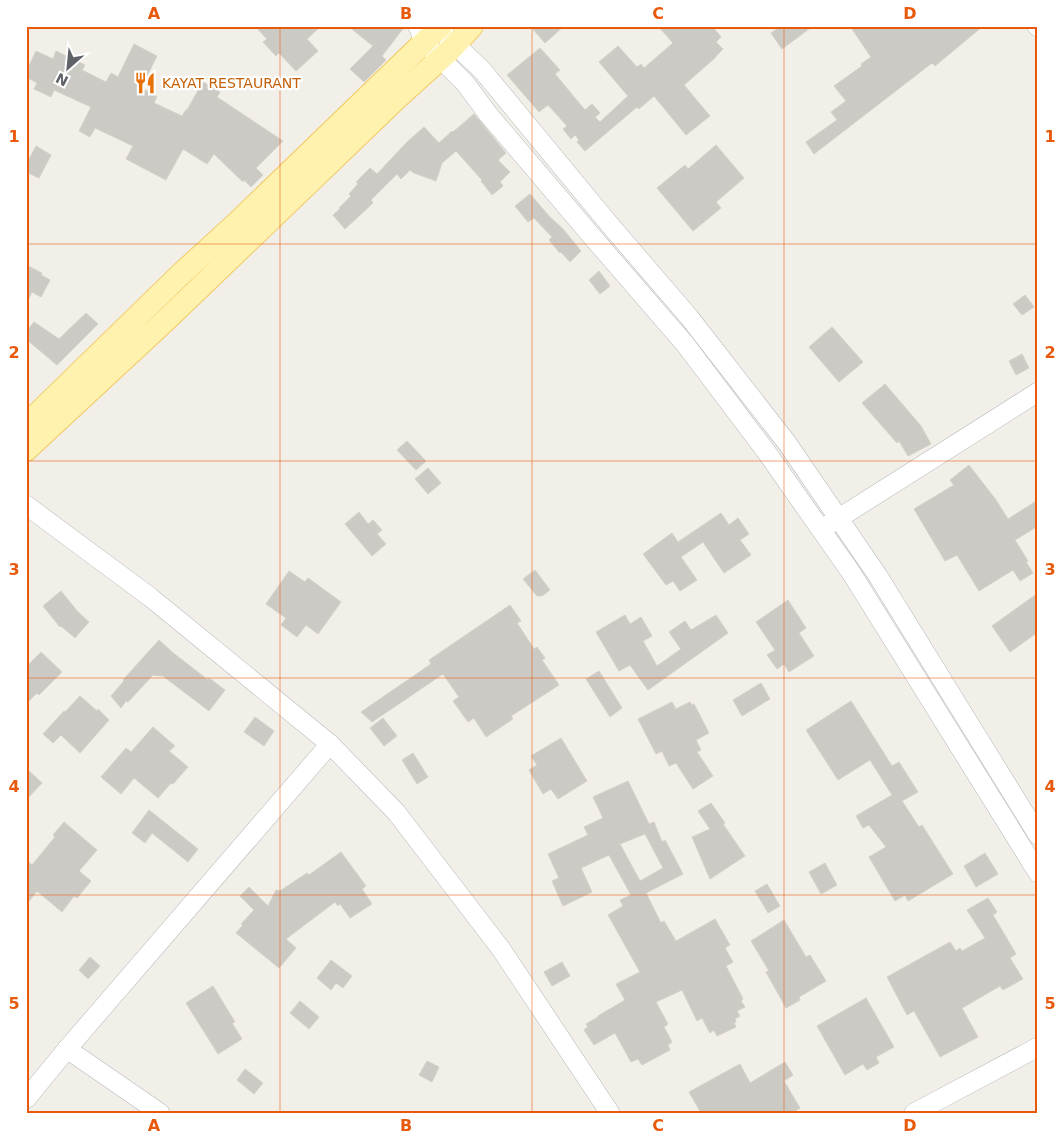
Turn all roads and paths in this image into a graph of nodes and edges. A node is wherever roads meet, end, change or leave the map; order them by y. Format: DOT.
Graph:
graph roads {
  1 [pos="472,26"];
  2 [pos="430,30"];
  3 [pos="447,51"];
  4 [pos="1038,392"];
  5 [pos="26,425"];
  6 [pos="26,450"];
  7 [pos="26,505"];
  8 [pos="838,518"];
  9 [pos="821,530"];
  10 [pos="330,744"];
  11 [pos="1038,835"];
  12 [pos="1038,873"];
  13 [pos="1038,1047"];
  14 [pos="67,1049"];
  15 [pos="26,1099"];
  16 [pos="160,1113"];
  17 [pos="610,1113"];
  18 [pos="914,1113"];
  1 -- 3 [label="main road"];
  2 -- 3 [label="street"];
  2 -- 5 [label="main road"];
  3 -- 6 [label="main road"];
  3 -- 8 [label="street"];
  3 -- 9 [label="street"];
  4 -- 8 [label="street"];
  7 -- 10 [label="street"];
  8 -- 9 [label="street"];
  8 -- 11 [label="street"];
  9 -- 12 [label="street"];
  10 -- 14 [label="street"];
  10 -- 17 [label="street"];
  13 -- 18 [label="street"];
  14 -- 15 [label="street"];
  14 -- 16 [label="street"];
}
